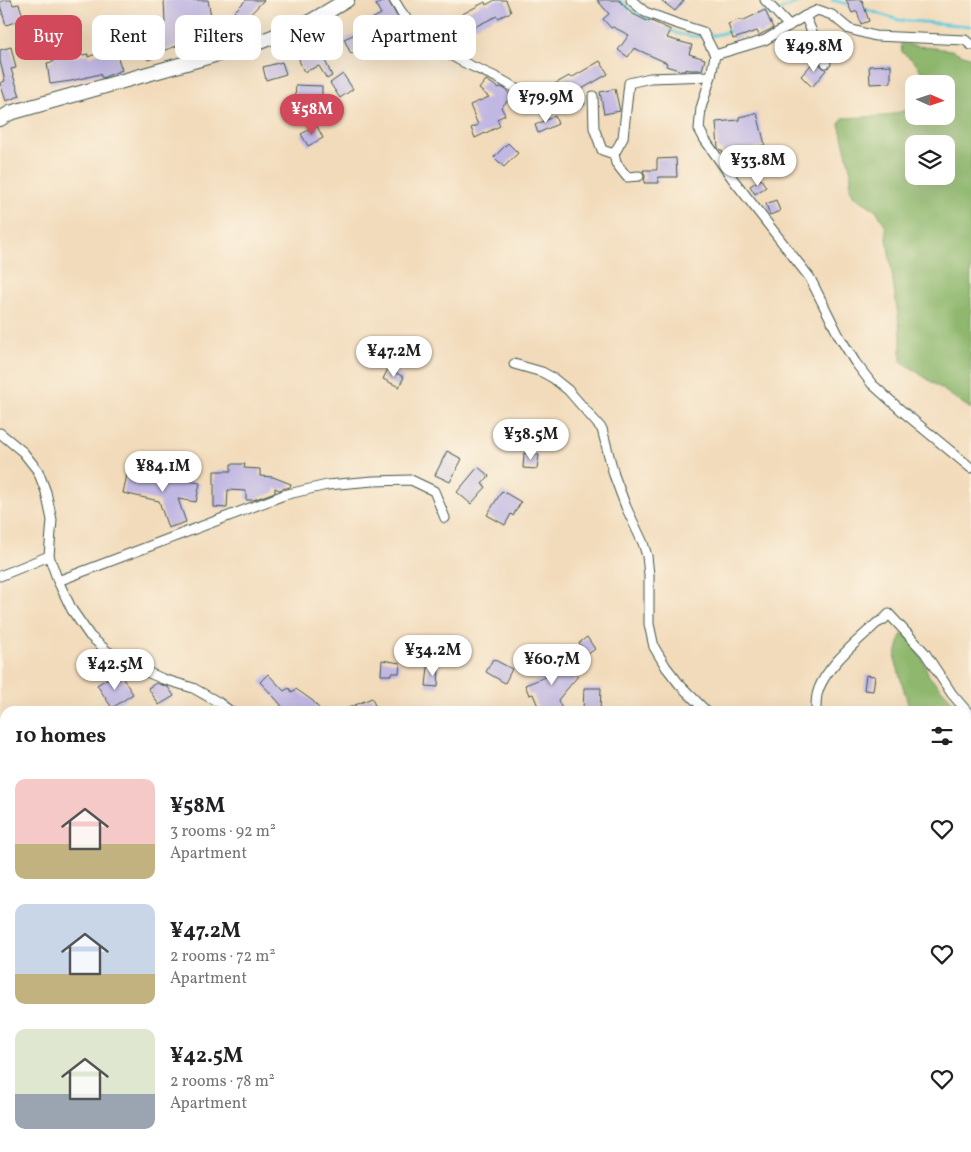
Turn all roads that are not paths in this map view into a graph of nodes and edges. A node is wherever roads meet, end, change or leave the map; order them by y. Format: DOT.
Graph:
graph roads {
  1 [pos="347,0"];
  2 [pos="394,0"];
  3 [pos="632,0"];
  4 [pos="765,0"];
  5 [pos="805,16"];
  6 [pos="789,26"];
  7 [pos="971,45"];
  8 [pos="715,55"];
  9 [pos="826,64"];
  10 [pos="711,76"];
  11 [pos="593,96"];
  12 [pos="528,104"];
  13 [pos="0,119"];
  14 [pos="614,154"];
  15 [pos="638,176"];
  16 [pos="514,364"];
  17 [pos="0,433"];
  18 [pos="971,468"];
  19 [pos="445,518"];
  20 [pos="49,556"];
  21 [pos="0,576"];
  22 [pos="58,581"];
  23 [pos="223,706"];
  24 [pos="701,706"];
  25 [pos="816,706"];
  26 [pos="962,706"];
  1 -- 13 [label="highway"];
  2 -- 12 [label="street"];
  3 -- 8 [label="street"];
  4 -- 6 [label="street"];
  5 -- 6 [label="street"];
  5 -- 7 [label="street"];
  5 -- 9 [label="street"];
  6 -- 8 [label="street"];
  8 -- 10 [label="street"];
  10 -- 14 [label="street"];
  10 -- 18 [label="street"];
  11 -- 14 [label="street"];
  14 -- 15 [label="street"];
  16 -- 24 [label="street"];
  17 -- 20 [label="street"];
  19 -- 22 [label="street"];
  20 -- 21 [label="street"];
  20 -- 22 [label="street"];
  22 -- 23 [label="street"];
  25 -- 26 [label="street"];
}
